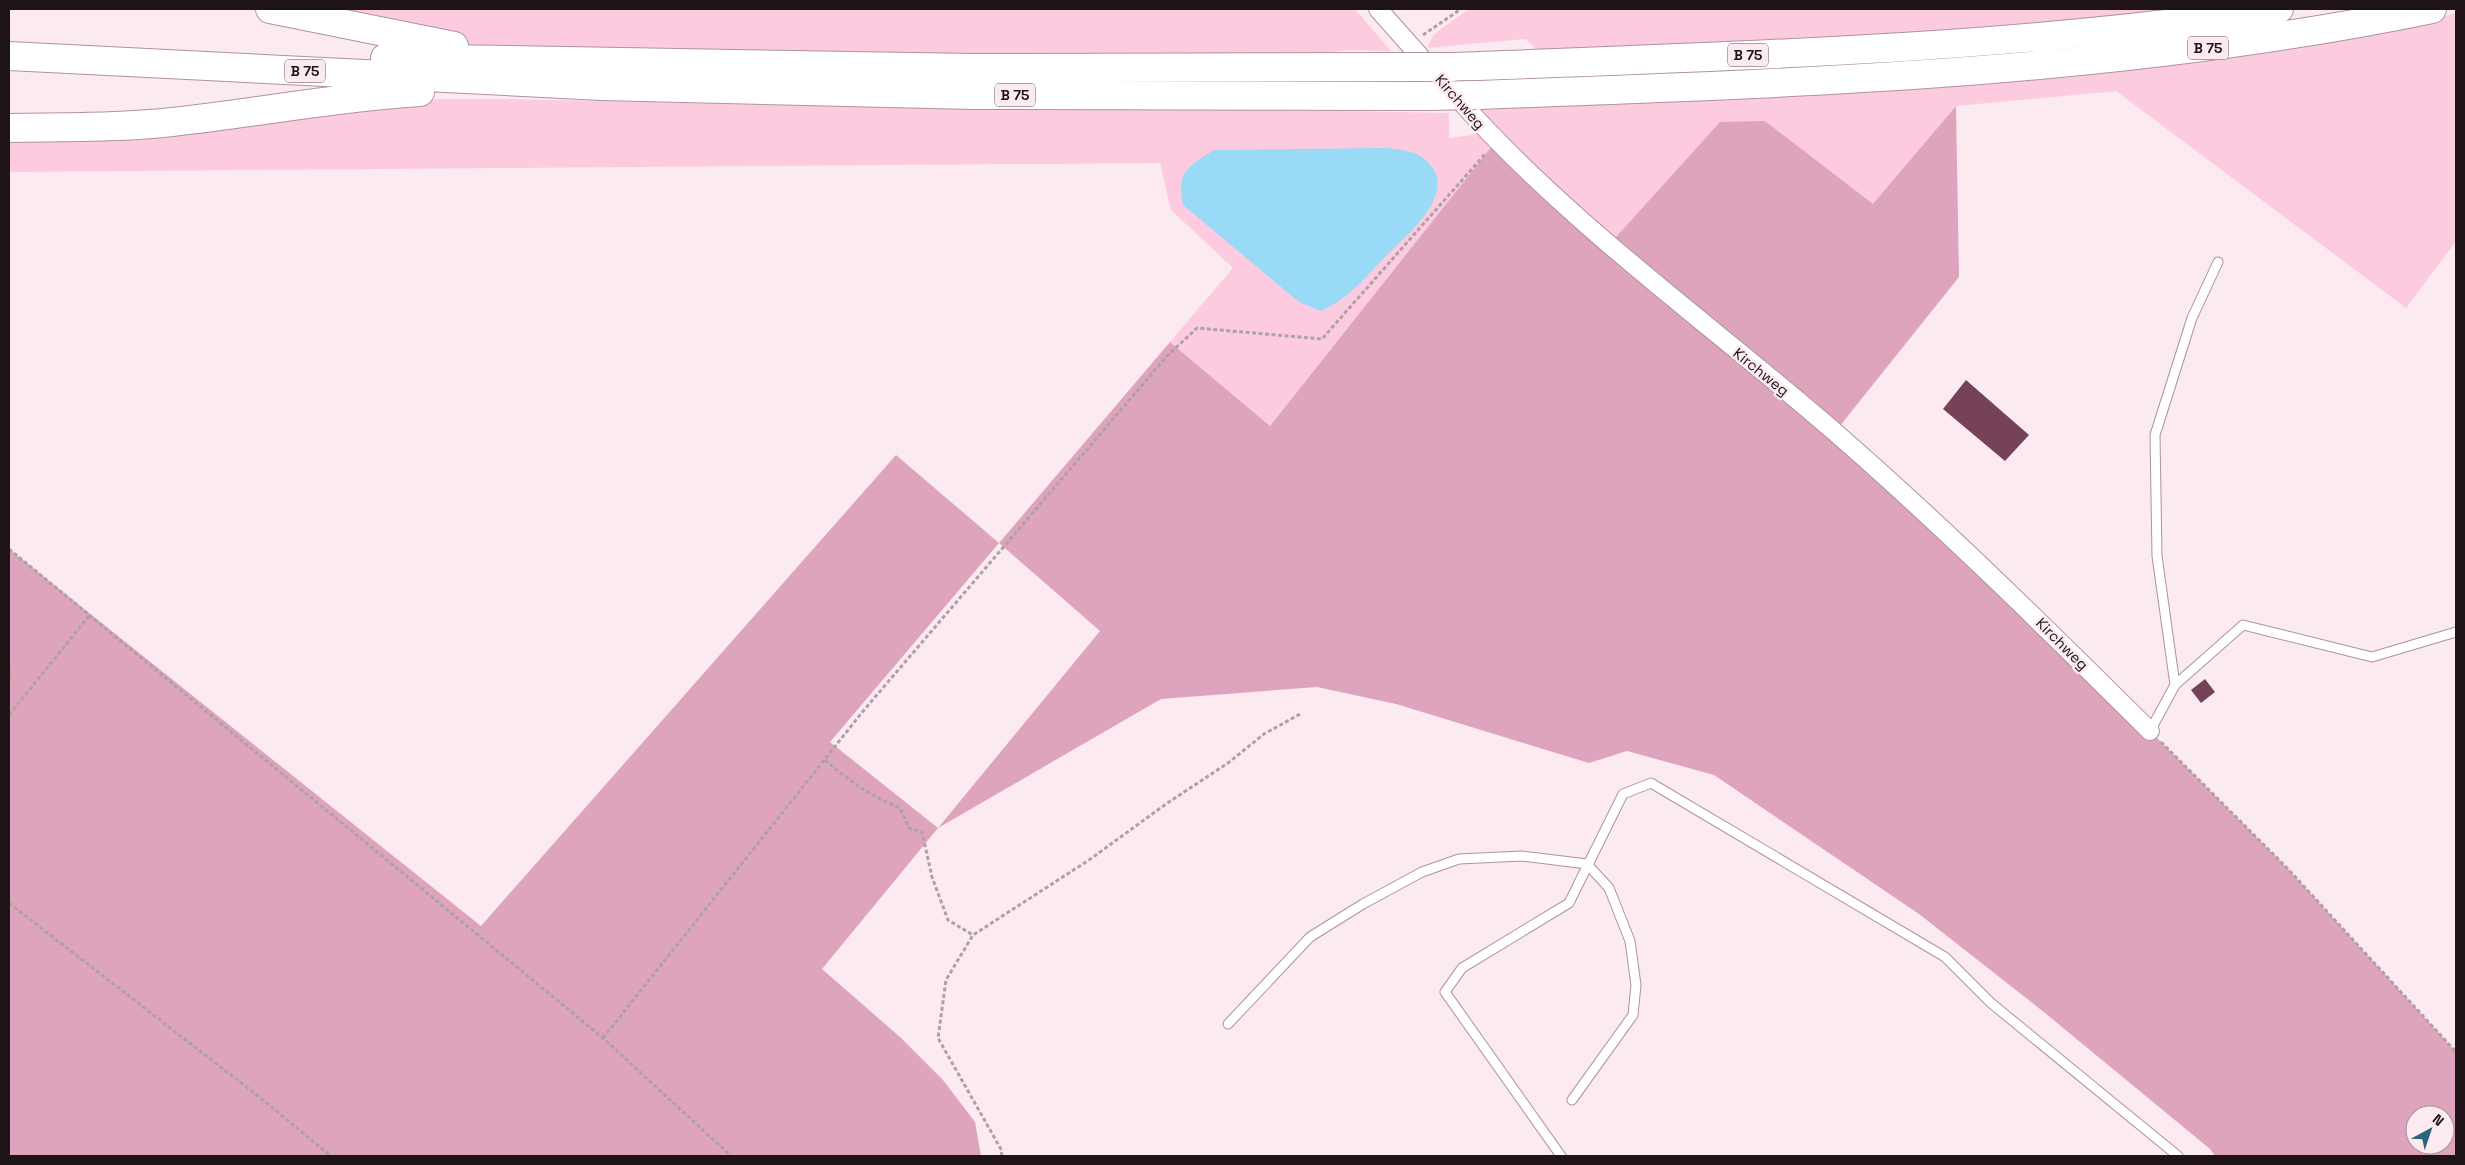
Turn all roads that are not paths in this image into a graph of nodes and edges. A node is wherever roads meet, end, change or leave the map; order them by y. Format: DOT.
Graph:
graph roads {
  1 [pos="270,9"];
  2 [pos="1378,9"];
  3 [pos="2279,9"];
  4 [pos="2432,9"];
  5 [pos="9,55"];
  6 [pos="1407,56"];
  7 [pos="517,59"];
  8 [pos="602,86"];
  9 [pos="9,128"];
  10 [pos="2218,262"];
  11 [pos="2456,632"];
  12 [pos="2175,685"];
  13 [pos="2150,731"];
  14 [pos="1587,864"];
  15 [pos="1228,1024"];
  16 [pos="1572,1100"];
  17 [pos="1561,1156"];
  18 [pos="2178,1156"];
  1 -- 7 [label="highway"];
  2 -- 6 [label="street, Kirchweg"];
  3 -- 6 [label="highway, B 75, bridge"];
  4 -- 8 [label="highway, B 75, bridge"];
  5 -- 7 [label="highway, B 75"];
  5 -- 8 [label="highway, B 75"];
  6 -- 7 [label="highway, B 75"];
  6 -- 13 [label="street, Kirchweg"];
  8 -- 9 [label="highway"];
  10 -- 12 [label="lane"];
  11 -- 12 [label="lane"];
  12 -- 13 [label="lane"];
  14 -- 15 [label="lane"];
  14 -- 16 [label="lane"];
  14 -- 17 [label="lane"];
  14 -- 18 [label="lane"];
}
